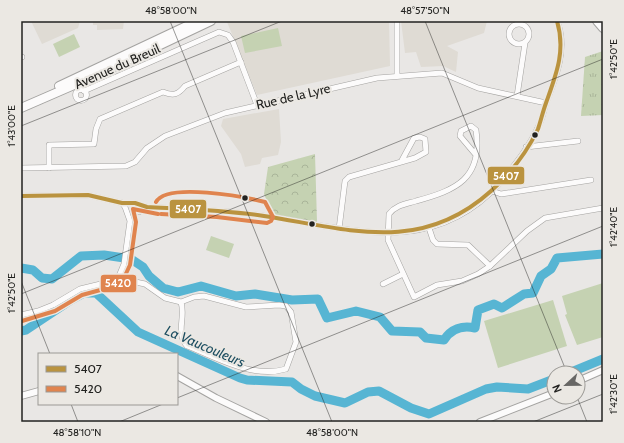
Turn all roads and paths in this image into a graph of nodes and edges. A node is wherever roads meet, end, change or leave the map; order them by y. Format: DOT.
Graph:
graph roads {
  1 [pos="211,21"];
  2 [pos="396,21"];
  3 [pos="557,21"];
  4 [pos="597,21"];
  5 [pos="193,22"];
  6 [pos="603,28"];
  7 [pos="525,43"];
  8 [pos="241,62"];
  9 [pos="397,76"];
  10 [pos="84,91"];
  11 [pos="517,96"];
  12 [pos="21,102"];
  13 [pos="546,103"];
  14 [pos="257,105"];
  15 [pos="21,108"];
  16 [pos="578,141"];
  17 [pos="526,147"];
  18 [pos="476,155"];
  19 [pos="401,162"];
  20 [pos="21,168"];
  21 [pos="49,168"];
  22 [pos="591,180"];
  23 [pos="492,191"];
  24 [pos="21,196"];
  25 [pos="131,202"];
  26 [pos="122,203"];
  27 [pos="138,204"];
  28 [pos="147,207"];
  29 [pos="126,208"];
  30 [pos="603,208"];
  31 [pos="137,214"];
  32 [pos="128,215"];
  33 [pos="130,221"];
  34 [pos="339,228"];
  35 [pos="429,228"];
  36 [pos="389,232"];
  37 [pos="490,266"];
  38 [pos="403,274"];
  39 [pos="119,276"];
  40 [pos="382,284"];
  41 [pos="181,302"];
  42 [pos="21,315"];
  43 [pos="603,370"];
  44 [pos="178,377"];
  45 [pos="586,378"];
  46 [pos="38,391"];
  47 [pos="21,396"];
  48 [pos="546,396"];
  49 [pos="266,422"];
  50 [pos="480,422"];
  1 -- 15 [label="main road, Avenue du Breuil"];
  2 -- 9 [label="street"];
  3 -- 13 [label="street"];
  4 -- 6 [label="main road"];
  5 -- 12 [label="main road, Avenue du Breuil"];
  7 -- 7 [label="street"];
  7 -- 11 [label="street"];
  8 -- 10 [label="street"];
  8 -- 14 [label="street"];
  8 -- 21 [label="street"];
  9 -- 11 [label="street, Rue de la Lyre"];
  9 -- 14 [label="street, Rue de la Lyre"];
  11 -- 13 [label="street, Rue de la Lyre"];
  13 -- 17 [label="street"];
  14 -- 21 [label="street, Rue de la Lyre"];
  16 -- 17 [label="street"];
  17 -- 23 [label="street"];
  18 -- 18 [label="street"];
  18 -- 36 [label="street"];
  19 -- 19 [label="street"];
  19 -- 34 [label="street"];
  20 -- 21 [label="street"];
  22 -- 23 [label="street"];
  23 -- 35 [label="street"];
  24 -- 26 [label="street"];
  25 -- 26 [label="street"];
  25 -- 27 [label="street"];
  25 -- 29 [label="street"];
  26 -- 29 [label="street"];
  27 -- 28 [label="street"];
  27 -- 31 [label="street"];
  28 -- 31 [label="street"];
  28 -- 34 [label="street"];
  29 -- 32 [label="street"];
  30 -- 37 [label="street"];
  31 -- 32 [label="street"];
  31 -- 33 [label="street"];
  32 -- 33 [label="street"];
  33 -- 39 [label="street"];
  34 -- 36 [label="street"];
  35 -- 36 [label="street"];
  35 -- 37 [label="street"];
  36 -- 38 [label="street"];
  37 -- 38 [label="street"];
  38 -- 40 [label="street"];
  39 -- 41 [label="street"];
  39 -- 42 [label="street"];
  41 -- 41 [label="street"];
  43 -- 45 [label="street"];
  44 -- 49 [label="street"];
  46 -- 47 [label="street"];
  48 -- 50 [label="street"];
}
